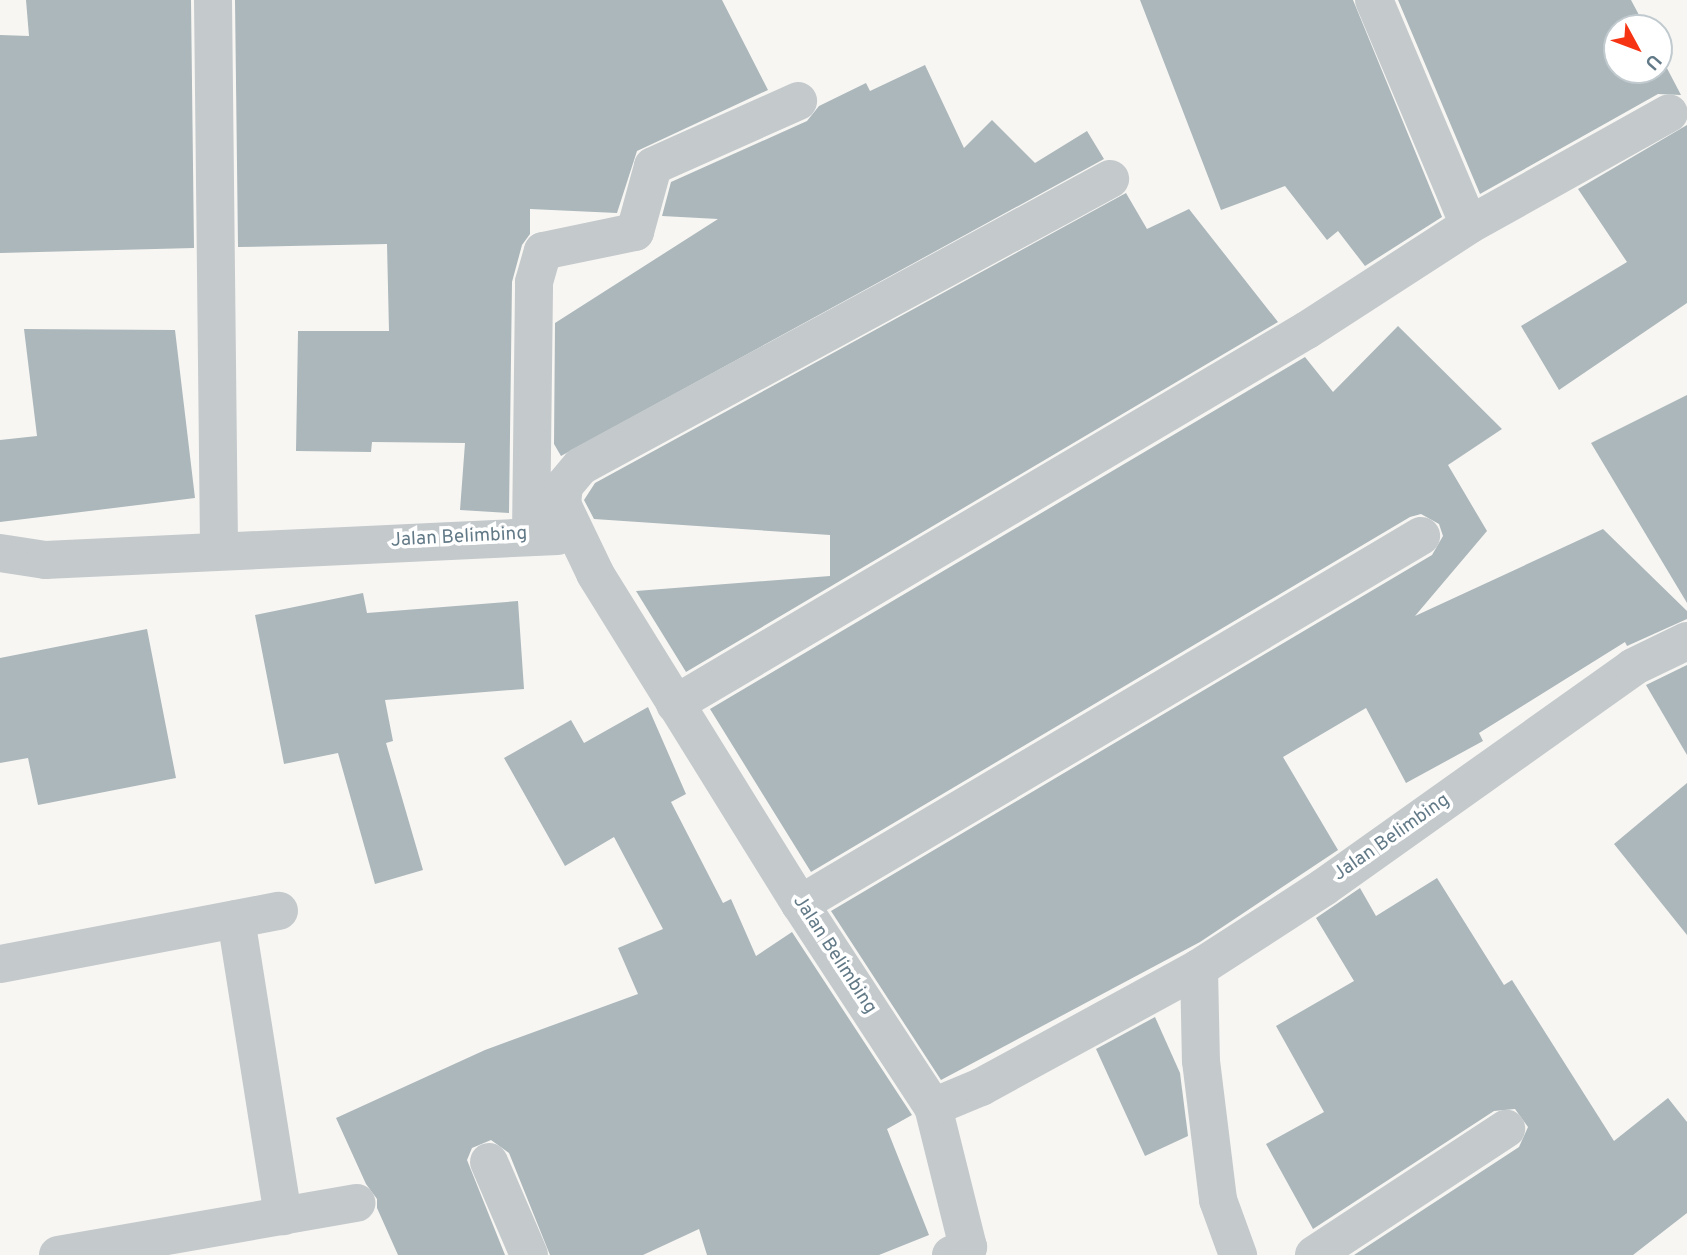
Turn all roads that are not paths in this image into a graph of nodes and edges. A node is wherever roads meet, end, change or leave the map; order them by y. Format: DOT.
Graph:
graph roads {
  1 [pos="213,0"];
  2 [pos="1374,0"];
  3 [pos="798,101"];
  4 [pos="1669,114"];
  5 [pos="1111,180"];
  6 [pos="1469,225"];
  7 [pos="531,534"];
  8 [pos="1421,536"];
  9 [pos="577,537"];
  10 [pos="219,549"];
  11 [pos="0,553"];
  12 [pos="1687,641"];
  13 [pos="675,704"];
  14 [pos="800,904"];
  15 [pos="279,911"];
  16 [pos="236,919"];
  17 [pos="0,964"];
  18 [pos="1199,968"];
  19 [pos="933,1107"];
  20 [pos="1506,1129"];
  21 [pos="489,1162"];
  22 [pos="356,1203"];
  23 [pos="284,1216"];
  24 [pos="63,1254"];
  25 [pos="529,1255"];
  26 [pos="951,1255"];
  27 [pos="1238,1255"];
  28 [pos="1314,1255"];
  1 -- 10 [label="street"];
  2 -- 6 [label="street"];
  3 -- 7 [label="street"];
  4 -- 6 [label="street"];
  5 -- 9 [label="street"];
  6 -- 13 [label="street"];
  7 -- 9 [label="street, Jalan Belimbing"];
  7 -- 10 [label="street, Jalan Belimbing"];
  8 -- 14 [label="street"];
  9 -- 13 [label="street, Jalan Belimbing"];
  10 -- 11 [label="street, Jalan Belimbing"];
  12 -- 18 [label="street, Jalan Belimbing"];
  13 -- 14 [label="street, Jalan Belimbing"];
  14 -- 19 [label="street, Jalan Belimbing"];
  15 -- 16 [label="street"];
  16 -- 17 [label="street"];
  16 -- 23 [label="street"];
  18 -- 19 [label="street, Jalan Belimbing"];
  18 -- 27 [label="street"];
  19 -- 26 [label="street"];
  20 -- 28 [label="street"];
  21 -- 25 [label="street"];
  22 -- 23 [label="street"];
  23 -- 24 [label="street"];
}
